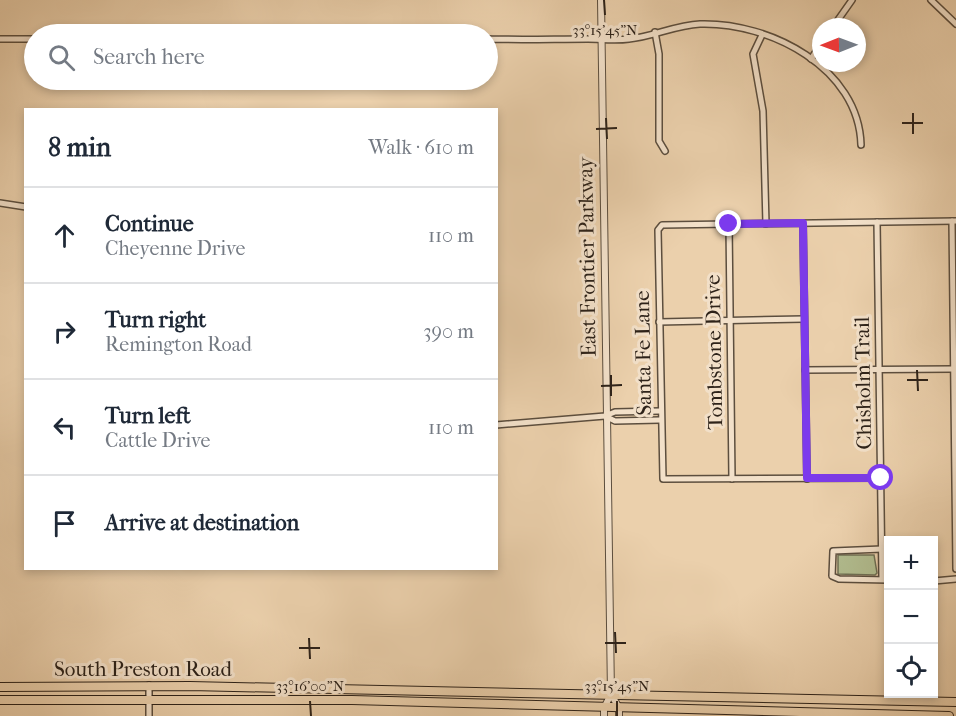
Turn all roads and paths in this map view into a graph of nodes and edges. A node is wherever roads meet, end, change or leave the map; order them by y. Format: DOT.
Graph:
graph roads {
  1 [pos="601,0"];
  2 [pos="852,0"];
  3 [pos="931,0"];
  4 [pos="839,18"];
  5 [pos="956,24"];
  6 [pos="655,32"];
  7 [pos="762,35"];
  8 [pos="0,39"];
  9 [pos="24,39"];
  10 [pos="498,39"];
  11 [pos="601,39"];
  12 [pos="811,59"];
  13 [pos="861,145"];
  14 [pos="665,151"];
  15 [pos="0,202"];
  16 [pos="24,207"];
  17 [pos="954,221"];
  18 [pos="877,222"];
  19 [pos="803,223"];
  20 [pos="729,224"];
  21 [pos="766,224"];
  22 [pos="804,320"];
  23 [pos="659,321"];
  24 [pos="730,321"];
  25 [pos="879,369"];
  26 [pos="953,369"];
  27 [pos="805,370"];
  28 [pos="660,411"];
  29 [pos="955,412"];
  30 [pos="605,416"];
  31 [pos="660,420"];
  32 [pos="498,424"];
  33 [pos="807,478"];
  34 [pos="881,478"];
  35 [pos="732,479"];
  36 [pos="882,549"];
  37 [pos="956,569"];
  38 [pos="884,570"];
  39 [pos="956,579"];
  40 [pos="884,580"];
  41 [pos="938,581"];
  42 [pos="149,686"];
  43 [pos="0,687"];
  44 [pos="611,694"];
  45 [pos="784,698"];
  46 [pos="149,699"];
  47 [pos="0,700"];
  48 [pos="956,702"];
  49 [pos="784,711"];
  50 [pos="604,712"];
  51 [pos="619,712"];
  52 [pos="149,716"];
  53 [pos="949,716"];
  1 -- 11 [label="street, East Frontier Parkway"];
  2 -- 4 [label="street"];
  3 -- 5 [label="street"];
  6 -- 7 [label="street"];
  6 -- 11 [label="street"];
  6 -- 14 [label="street"];
  7 -- 12 [label="street"];
  7 -- 21 [label="street"];
  8 -- 9 [label="street"];
  10 -- 11 [label="street"];
  11 -- 30 [label="street, East Frontier Parkway"];
  12 -- 13 [label="street"];
  15 -- 16 [label="street"];
  17 -- 18 [label="street"];
  17 -- 26 [label="street"];
  18 -- 19 [label="street"];
  18 -- 25 [label="street, Chisholm Trail"];
  19 -- 21 [label="street"];
  19 -- 22 [label="street"];
  20 -- 21 [label="street"];
  20 -- 23 [label="street, Santa Fe Lane"];
  20 -- 24 [label="street, Tombstone Drive"];
  22 -- 24 [label="street"];
  22 -- 27 [label="street"];
  23 -- 24 [label="street"];
  23 -- 28 [label="street, Santa Fe Lane"];
  24 -- 35 [label="street, Tombstone Drive"];
  25 -- 26 [label="street"];
  25 -- 27 [label="street"];
  25 -- 34 [label="street, Chisholm Trail"];
  26 -- 29 [label="street"];
  27 -- 33 [label="street"];
  28 -- 30 [label="street"];
  28 -- 31 [label="street, Santa Fe Lane"];
  29 -- 37 [label="street"];
  30 -- 31 [label="street"];
  30 -- 32 [label="street"];
  30 -- 44 [label="street, East Frontier Parkway"];
  31 -- 35 [label="street, Santa Fe Lane"];
  33 -- 34 [label="street"];
  33 -- 35 [label="street"];
  34 -- 36 [label="street, Chisholm Trail"];
  36 -- 38 [label="street, Chisholm Trail"];
  36 -- 40 [label="street"];
  39 -- 41 [label="street"];
  42 -- 43 [label="main road, South Preston Road"];
  42 -- 44 [label="main road, South Preston Road"];
  42 -- 46 [label="street"];
  44 -- 45 [label="main road, South Preston Road"];
  44 -- 50 [label="street"];
  44 -- 51 [label="street"];
  45 -- 48 [label="main road, South Preston Road"];
  45 -- 49 [label="main road"];
  46 -- 47 [label="main road, South Preston Road"];
  46 -- 50 [label="main road, South Preston Road"];
  46 -- 52 [label="street"];
  49 -- 51 [label="main road, South Preston Road"];
  49 -- 53 [label="main road, South Preston Road"];
  50 -- 51 [label="main road, South Preston Road"];
}
